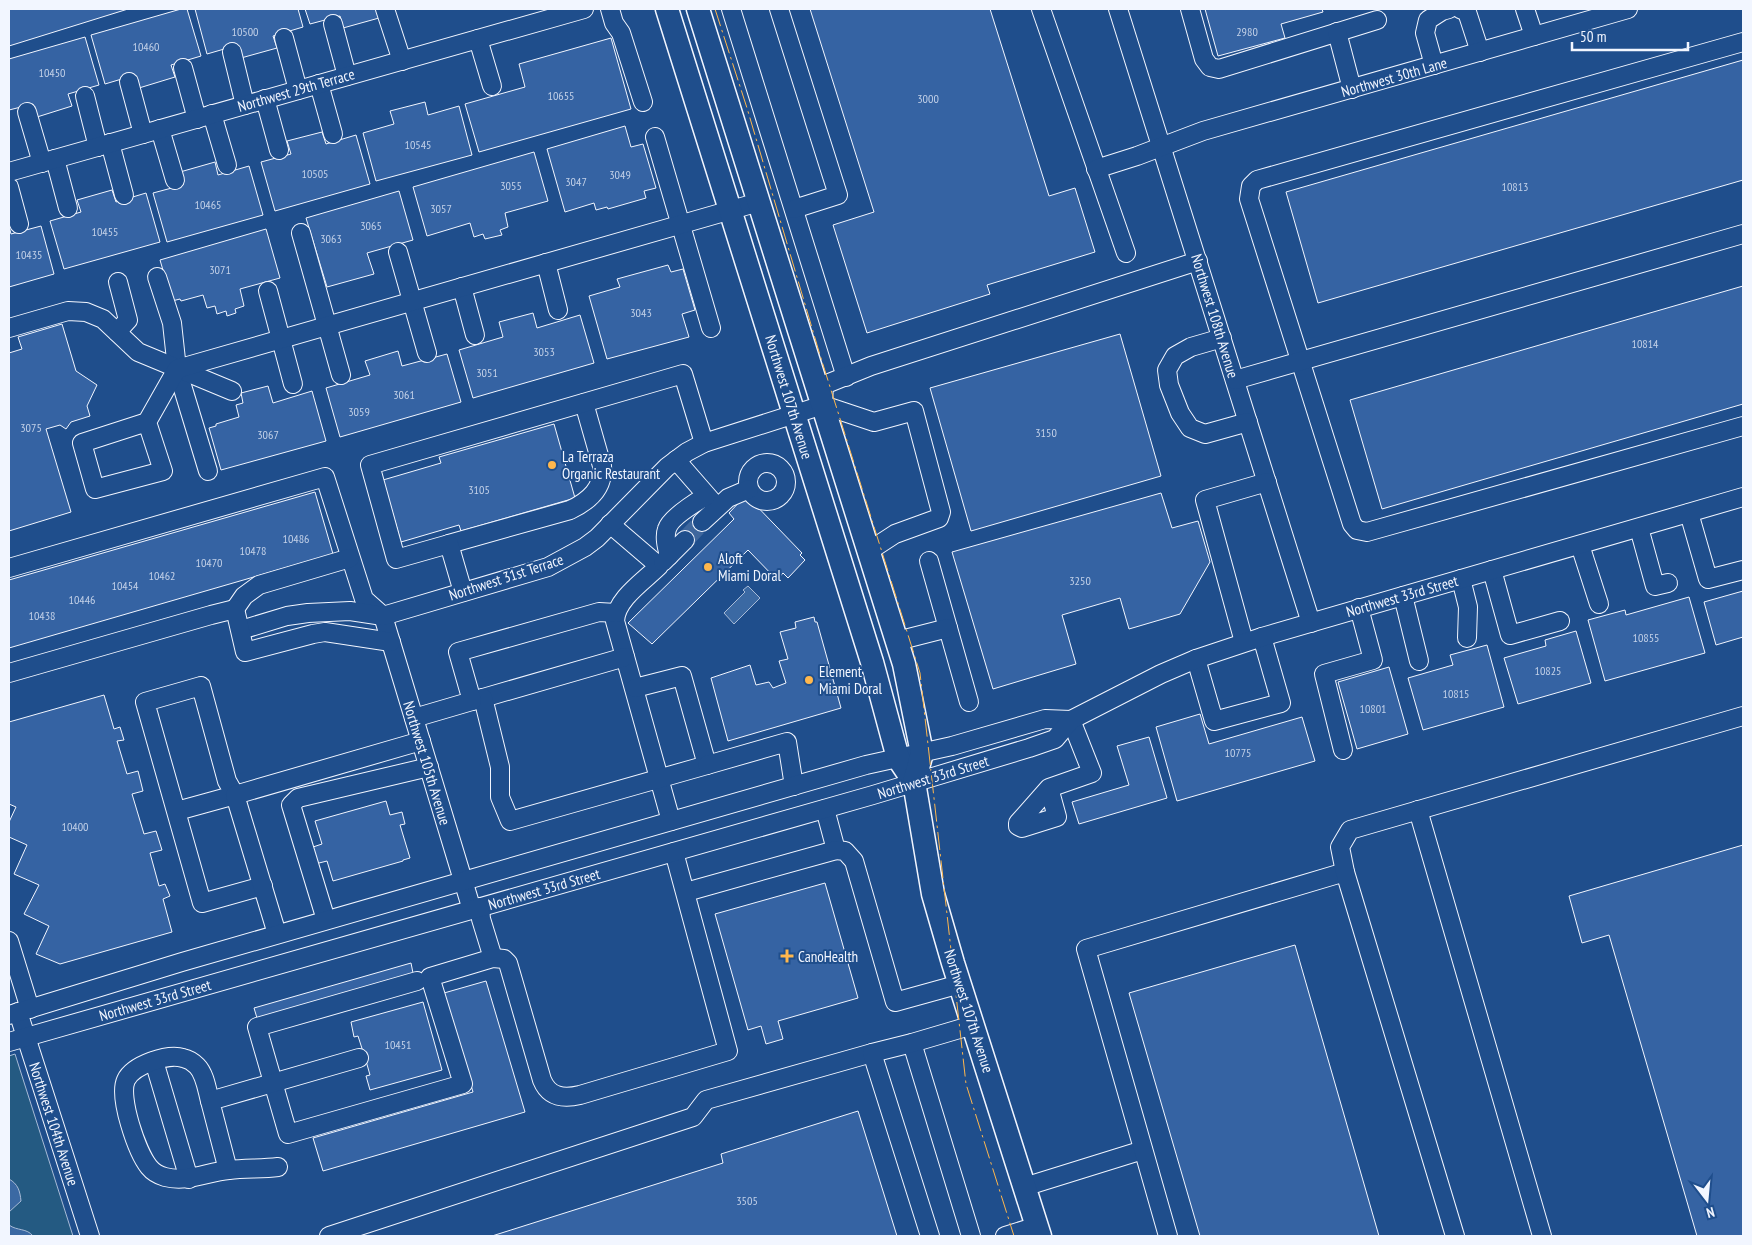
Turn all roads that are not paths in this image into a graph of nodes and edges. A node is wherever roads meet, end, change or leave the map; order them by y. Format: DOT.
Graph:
graph roads {
  1 [pos="385,9"];
  2 [pos="584,9"];
  3 [pos="610,9"];
  4 [pos="667,9"];
  5 [pos="698,9"];
  6 [pos="731,9"];
  7 [pos="778,9"];
  8 [pos="1041,9"];
  9 [pos="1118,9"];
  10 [pos="1190,9"];
  11 [pos="1449,9"];
  12 [pos="1460,9"];
  13 [pos="1526,9"];
  14 [pos="1628,9"];
  15 [pos="1377,20"];
  16 [pos="333,24"];
  17 [pos="1337,32"];
  18 [pos="1534,36"];
  19 [pos="284,38"];
  20 [pos="478,39"];
  21 [pos="1743,42"];
  22 [pos="232,52"];
  23 [pos="1480,52"];
  24 [pos="402,61"];
  25 [pos="1434,65"];
  26 [pos="183,68"];
  27 [pos="347,76"];
  28 [pos="129,82"];
  29 [pos="319,84"];
  30 [pos="492,86"];
  31 [pos="1352,89"];
  32 [pos="298,90"];
  33 [pos="85,96"];
  34 [pos="265,99"];
  35 [pos="643,102"];
  36 [pos="245,105"];
  37 [pos="27,112"];
  38 [pos="205,116"];
  39 [pos="160,129"];
  40 [pos="143,134"];
  41 [pos="333,134"];
  42 [pos="655,137"];
  43 [pos="104,145"];
  44 [pos="1161,147"];
  45 [pos="279,150"];
  46 [pos="48,161"];
  47 [pos="227,165"];
  48 [pos="1096,169"];
  49 [pos="9,172"];
  50 [pos="175,180"];
  51 [pos="9,187"];
  52 [pos="124,195"];
  53 [pos="759,202"];
  54 [pos="68,208"];
  55 [pos="794,208"];
  56 [pos="730,210"];
  57 [pos="20,224"];
  58 [pos="681,224"];
  59 [pos="301,233"];
  60 [pos="1743,234"];
  61 [pos="398,252"];
  62 [pos="1126,252"];
  63 [pos="1198,261"];
  64 [pos="546,263"];
  65 [pos="157,276"];
  66 [pos="118,282"];
  67 [pos="462,287"];
  68 [pos="268,291"];
  69 [pos="412,302"];
  70 [pos="558,310"];
  71 [pos="327,326"];
  72 [pos="9,328"];
  73 [pos="712,328"];
  74 [pos="116,332"];
  75 [pos="474,335"];
  76 [pos="1222,338"];
  77 [pos="281,340"];
  78 [pos="427,353"];
  79 [pos="1300,360"];
  80 [pos="177,370"];
  81 [pos="341,375"];
  82 [pos="846,376"];
  83 [pos="1235,380"];
  84 [pos="293,384"];
  85 [pos="232,391"];
  86 [pos="584,403"];
  87 [pos="823,405"];
  88 [pos="794,414"];
  89 [pos="147,422"];
  90 [pos="1248,422"];
  91 [pos="1743,426"];
  92 [pos="704,443"];
  93 [pos="676,460"];
  94 [pos="208,471"];
  95 [pos="1267,482"];
  96 [pos="749,489"];
  97 [pos="1743,497"];
  98 [pos="712,501"];
  99 [pos="1689,513"];
  100 [pos="702,522"];
  101 [pos="610,524"];
  102 [pos="1639,528"];
  103 [pos="685,540"];
  104 [pos="449,544"];
  105 [pos="1580,544"];
  106 [pos="869,551"];
  107 [pos="350,558"];
  108 [pos="664,561"];
  109 [pos="929,561"];
  110 [pos="9,568"];
  111 [pos="1492,570"];
  112 [pos="1743,570"];
  113 [pos="1460,579"];
  114 [pos="1668,583"];
  115 [pos="463,592"];
  116 [pos="1403,596"];
  117 [pos="1598,604"];
  118 [pos="1360,608"];
  119 [pos="235,610"];
  120 [pos="616,614"];
  121 [pos="383,616"];
  122 [pos="1560,621"];
  123 [pos="1310,623"];
  124 [pos="948,628"];
  125 [pos="240,630"];
  126 [pos="1262,637"];
  127 [pos="1467,638"];
  128 [pos="897,641"];
  129 [pos="391,642"];
  130 [pos="1244,642"];
  131 [pos="625,657"];
  132 [pos="1196,659"];
  133 [pos="1419,661"];
  134 [pos="9,673"];
  135 [pos="635,688"];
  136 [pos="477,699"];
  137 [pos="969,702"];
  138 [pos="1743,716"];
  139 [pos="414,718"];
  140 [pos="1071,720"];
  141 [pos="421,741"];
  142 [pos="1343,750"];
  143 [pos="922,754"];
  144 [pos="898,758"];
  145 [pos="707,765"];
  146 [pos="429,767"];
  147 [pos="659,778"];
  148 [pos="914,782"];
  149 [pos="794,786"];
  150 [pos="1049,788"];
  151 [pos="235,795"];
  152 [pos="825,809"];
  153 [pos="1418,810"];
  154 [pos="177,811"];
  155 [pos="671,821"];
  156 [pos="836,850"];
  157 [pos="674,852"];
  158 [pos="1345,872"];
  159 [pos="463,881"];
  160 [pos="263,886"];
  161 [pos="686,892"];
  162 [pos="476,908"];
  163 [pos="326,920"];
  164 [pos="277,934"];
  165 [pos="9,941"];
  166 [pos="493,958"];
  167 [pos="417,981"];
  168 [pos="960,984"];
  169 [pos="19,1012"];
  170 [pos="973,1025"];
  171 [pos="26,1037"];
  172 [pos="9,1042"];
  173 [pos="912,1044"];
  174 [pos="872,1053"];
  175 [pos="359,1058"];
  176 [pos="154,1061"];
  177 [pos="274,1083"];
  178 [pos="210,1101"];
  179 [pos="1143,1150"];
  180 [pos="278,1167"];
  181 [pos="228,1170"];
  182 [pos="189,1178"];
  183 [pos="1024,1187"];
  184 [pos="1038,1231"];
  185 [pos="90,1236"];
  186 [pos="329,1236"];
  187 [pos="930,1236"];
  188 [pos="971,1236"];
  189 [pos="1005,1236"];
  190 [pos="1168,1236"];
  191 [pos="1455,1236"];
  192 [pos="1542,1236"];
  1 -- 24 [label="street"];
  2 -- 20 [label="street, Northwest 29th Terrace"];
  3 -- 35 [label="street"];
  4 -- 56 [label="main road, Northwest 107th Avenue"];
  5 -- 53 [label="main road, Northwest 107th Avenue"];
  6 -- 55 [label="street"];
  7 -- 55 [label="street"];
  8 -- 48 [label="street"];
  9 -- 44 [label="street, Northwest 108th Avenue"];
  10 -- 17 [label="street"];
  11 -- 25 [label="street"];
  12 -- 23 [label="street"];
  13 -- 18 [label="street"];
  14 -- 18 [label="street, Northwest 30th Lane"];
  15 -- 17 [label="street"];
  16 -- 27 [label="street"];
  17 -- 31 [label="street"];
  18 -- 23 [label="street, Northwest 30th Lane"];
  19 -- 32 [label="street"];
  20 -- 24 [label="street, Northwest 29th Terrace"];
  20 -- 30 [label="street"];
  21 -- 79 [label="street"];
  22 -- 36 [label="street"];
  23 -- 25 [label="street, Northwest 30th Lane"];
  24 -- 27 [label="street, Northwest 29th Terrace"];
  25 -- 31 [label="street, Northwest 30th Lane"];
  26 -- 38 [label="street"];
  27 -- 29 [label="street, Northwest 29th Terrace"];
  28 -- 40 [label="street"];
  29 -- 32 [label="street, Northwest 29th Terrace"];
  29 -- 41 [label="street"];
  31 -- 44 [label="street, Northwest 30th Lane"];
  32 -- 34 [label="street, Northwest 29th Terrace"];
  33 -- 43 [label="street"];
  34 -- 36 [label="street, Northwest 29th Terrace"];
  34 -- 45 [label="street"];
  36 -- 38 [label="street, Northwest 29th Terrace"];
  37 -- 46 [label="street"];
  38 -- 39 [label="street, Northwest 29th Terrace"];
  38 -- 47 [label="street"];
  39 -- 40 [label="street, Northwest 29th Terrace"];
  39 -- 50 [label="street"];
  40 -- 43 [label="street, Northwest 29th Terrace"];
  42 -- 58 [label="street"];
  43 -- 46 [label="street, Northwest 29th Terrace"];
  43 -- 52 [label="street"];
  44 -- 48 [label="street, Northwest 30th Lane"];
  44 -- 63 [label="street, Northwest 108th Avenue"];
  46 -- 49 [label="street, Northwest 29th Terrace"];
  46 -- 54 [label="street"];
  48 -- 62 [label="street"];
  51 -- 57 [label="street"];
  53 -- 56 [label="street"];
  53 -- 87 [label="main road, Northwest 107th Avenue"];
  55 -- 82 [label="street"];
  56 -- 58 [label="street"];
  56 -- 88 [label="main road, Northwest 107th Avenue"];
  58 -- 64 [label="street"];
  58 -- 73 [label="street"];
  59 -- 71 [label="street"];
  60 -- 79 [label="street"];
  61 -- 69 [label="street"];
  63 -- 76 [label="street, Northwest 108th Avenue"];
  63 -- 82 [label="street"];
  64 -- 67 [label="street"];
  64 -- 70 [label="street"];
  65 -- 80 [label="street"];
  66 -- 74 [label="street"];
  67 -- 69 [label="street"];
  67 -- 75 [label="street"];
  68 -- 77 [label="street"];
  69 -- 71 [label="street"];
  69 -- 78 [label="street"];
  71 -- 77 [label="street"];
  71 -- 81 [label="street"];
  72 -- 74 [label="street"];
  74 -- 80 [label="street"];
  76 -- 83 [label="street, Northwest 108th Avenue"];
  76 -- 90 [label="street"];
  77 -- 80 [label="street"];
  77 -- 84 [label="street"];
  79 -- 83 [label="street"];
  79 -- 91 [label="street"];
  80 -- 85 [label="street"];
  80 -- 89 [label="street"];
  80 -- 94 [label="street"];
  82 -- 87 [label="street"];
  83 -- 90 [label="street, Northwest 108th Avenue"];
  86 -- 92 [label="street"];
  86 -- 104 [label="street"];
  86 -- 104 [label="street"];
  87 -- 88 [label="street, Northwest 31st Terrace"];
  87 -- 106 [label="main road, Northwest 107th Avenue"];
  87 -- 106 [label="street"];
  88 -- 92 [label="street, Northwest 31st Terrace"];
  88 -- 144 [label="main road, Northwest 107th Avenue"];
  89 -- 89 [label="street"];
  90 -- 95 [label="street, Northwest 108th Avenue"];
  92 -- 93 [label="street, Northwest 31st Terrace"];
  93 -- 98 [label="street"];
  93 -- 101 [label="street, Northwest 31st Terrace"];
  95 -- 123 [label="street, Northwest 108th Avenue"];
  95 -- 130 [label="street"];
  96 -- 98 [label="street"];
  97 -- 99 [label="street, Northwest 33rd Street"];
  98 -- 100 [label="street"];
  98 -- 108 [label="street"];
  99 -- 102 [label="street, Northwest 33rd Street"];
  99 -- 112 [label="street"];
  101 -- 108 [label="street"];
  101 -- 115 [label="street, Northwest 31st Terrace"];
  102 -- 105 [label="street, Northwest 33rd Street"];
  102 -- 114 [label="street"];
  103 -- 108 [label="street"];
  104 -- 115 [label="street"];
  105 -- 111 [label="street, Northwest 33rd Street"];
  105 -- 117 [label="street"];
  106 -- 128 [label="main road, Northwest 107th Avenue"];
  107 -- 110 [label="street"];
  107 -- 119 [label="street"];
  107 -- 121 [label="street"];
  108 -- 120 [label="street"];
  109 -- 124 [label="street"];
  111 -- 113 [label="street, Northwest 33rd Street"];
  111 -- 122 [label="street"];
  113 -- 116 [label="street, Northwest 33rd Street"];
  113 -- 127 [label="street"];
  115 -- 121 [label="street, Northwest 31st Terrace"];
  116 -- 118 [label="street, Northwest 33rd Street"];
  116 -- 133 [label="street"];
  118 -- 123 [label="street, Northwest 33rd Street"];
  118 -- 142 [label="street"];
  119 -- 125 [label="street"];
  119 -- 134 [label="street"];
  120 -- 131 [label="street"];
  120 -- 136 [label="street"];
  121 -- 125 [label="street"];
  121 -- 129 [label="street, Northwest 105th Avenue"];
  123 -- 126 [label="street, Northwest 33rd Street"];
  124 -- 128 [label="street"];
  124 -- 137 [label="street"];
  125 -- 129 [label="street"];
  126 -- 130 [label="street, Northwest 33rd Street"];
  126 -- 132 [label="street"];
  128 -- 143 [label="main road, Northwest 107th Avenue"];
  129 -- 139 [label="street, Northwest 105th Avenue"];
  130 -- 132 [label="street, Northwest 33rd Street"];
  131 -- 135 [label="street"];
  131 -- 136 [label="street"];
  132 -- 140 [label="street, Northwest 33rd Street"];
  135 -- 145 [label="street"];
  135 -- 147 [label="street"];
  136 -- 139 [label="street"];
  136 -- 147 [label="street"];
  138 -- 153 [label="street"];
  139 -- 141 [label="street, Northwest 105th Avenue"];
  140 -- 143 [label="street, Northwest 33rd Street"];
  140 -- 148 [label="street, Northwest 33rd Street"];
  140 -- 150 [label="street"];
  141 -- 146 [label="street, Northwest 105th Avenue"];
  141 -- 151 [label="street"];
  143 -- 144 [label="street, Northwest 33rd Street"];
  143 -- 148 [label="main road, Northwest 107th Avenue"];
  144 -- 148 [label="main road, Northwest 107th Avenue"];
  144 -- 149 [label="street, Northwest 33rd Street"];
  145 -- 147 [label="street"];
  145 -- 149 [label="street"];
  146 -- 159 [label="street, Northwest 105th Avenue"];
  146 -- 163 [label="street"];
  147 -- 155 [label="street"];
  148 -- 152 [label="street, Northwest 33rd Street"];
  148 -- 168 [label="main road, Northwest 107th Avenue"];
  149 -- 155 [label="street, Northwest 33rd Street"];
  151 -- 154 [label="street"];
  151 -- 154 [label="street"];
  151 -- 160 [label="street"];
  152 -- 156 [label="street"];
  152 -- 157 [label="street, Northwest 33rd Street"];
  153 -- 158 [label="street"];
  153 -- 192 [label="street"];
  154 -- 160 [label="street"];
  155 -- 159 [label="street, Northwest 33rd Street"];
  156 -- 161 [label="street"];
  156 -- 168 [label="street"];
  157 -- 161 [label="street"];
  157 -- 162 [label="street, Northwest 33rd Street"];
  158 -- 179 [label="street"];
  158 -- 191 [label="street"];
  159 -- 162 [label="street, Northwest 105th Avenue"];
  159 -- 163 [label="street, Northwest 33rd Street"];
  160 -- 164 [label="street"];
  161 -- 166 [label="street"];
  162 -- 166 [label="street, Northwest 105th Avenue"];
  162 -- 171 [label="street, Northwest 33rd Street"];
  163 -- 164 [label="street, Northwest 33rd Street"];
  164 -- 169 [label="street, Northwest 33rd Street"];
  165 -- 169 [label="street, Northwest 104th Avenue"];
  166 -- 177 [label="street"];
  167 -- 177 [label="street"];
  168 -- 170 [label="main road, Northwest 107th Avenue"];
  169 -- 171 [label="street, Northwest 104th Avenue"];
  170 -- 173 [label="street"];
  170 -- 183 [label="main road, Northwest 107th Avenue"];
  171 -- 172 [label="street, Northwest 33rd Street"];
  171 -- 185 [label="street, Northwest 104th Avenue"];
  173 -- 174 [label="street"];
  173 -- 188 [label="street"];
  174 -- 186 [label="street"];
  174 -- 187 [label="street"];
  175 -- 177 [label="street"];
  176 -- 178 [label="street"];
  176 -- 182 [label="street"];
  176 -- 182 [label="street"];
  177 -- 178 [label="street"];
  178 -- 181 [label="street"];
  179 -- 183 [label="street"];
  179 -- 190 [label="street"];
  180 -- 181 [label="street"];
  181 -- 182 [label="street"];
  183 -- 184 [label="main road, Northwest 107th Avenue"];
  184 -- 189 [label="street"];
}
